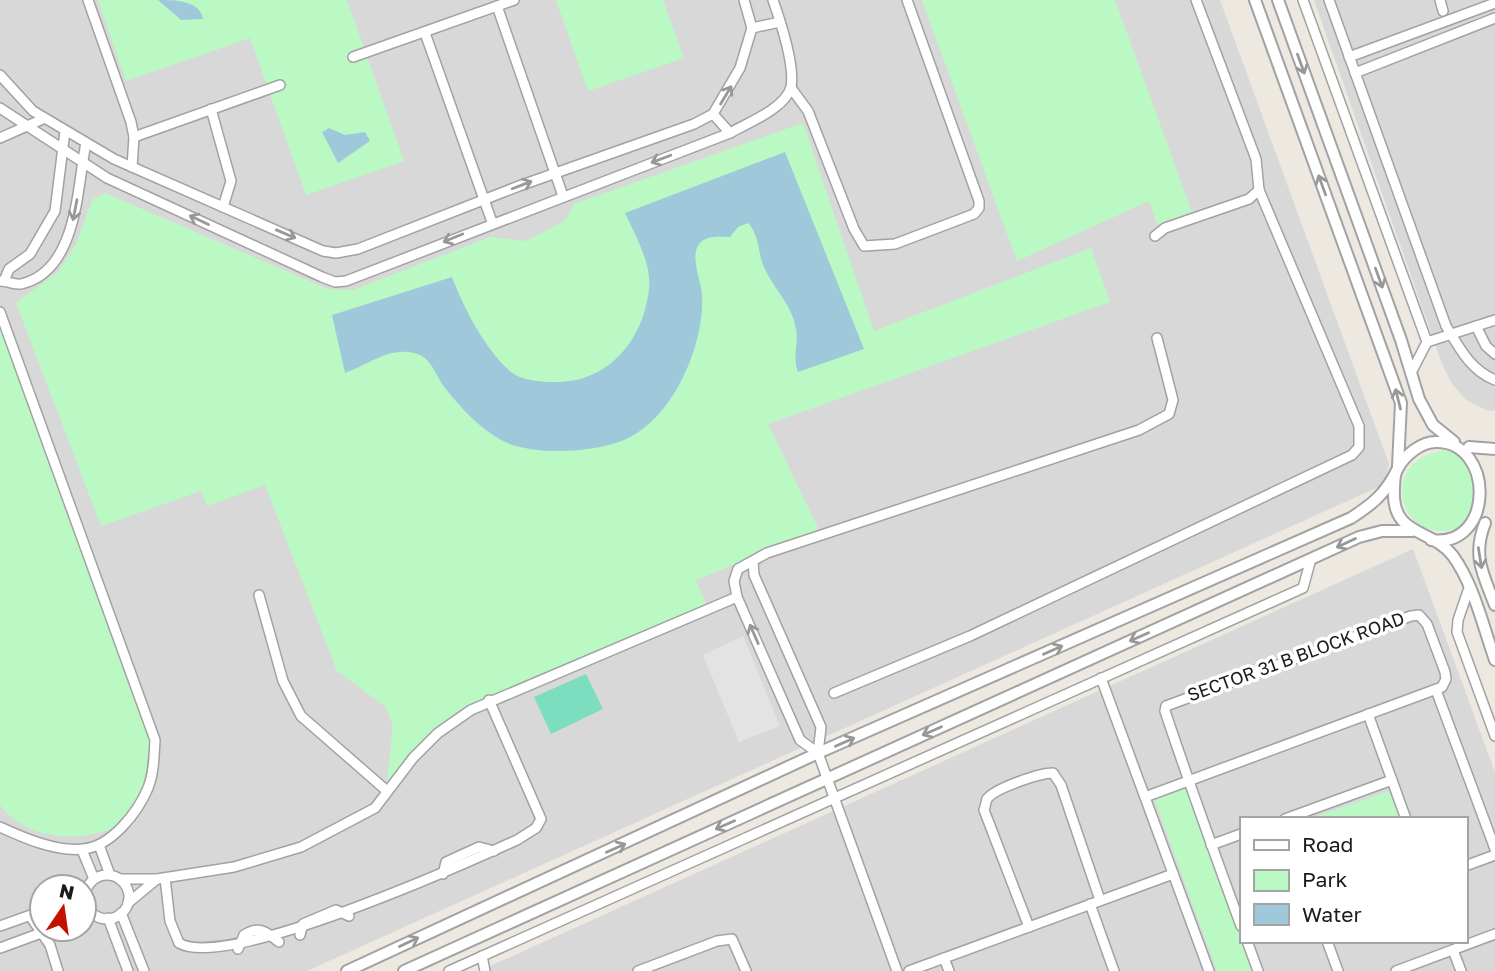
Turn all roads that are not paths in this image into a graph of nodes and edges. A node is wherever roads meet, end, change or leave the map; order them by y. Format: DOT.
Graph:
graph roads {
  1 [pos="88,0"];
  2 [pos="514,0"];
  3 [pos="744,0"];
  4 [pos="773,0"];
  5 [pos="907,0"];
  6 [pos="1196,0"];
  7 [pos="1255,0"];
  8 [pos="1278,0"];
  9 [pos="1303,0"];
  10 [pos="1329,0"];
  11 [pos="1440,0"];
  12 [pos="1494,2"];
  13 [pos="497,6"];
  14 [pos="1443,10"];
  15 [pos="1495,18"];
  16 [pos="780,22"];
  17 [pos="752,28"];
  18 [pos="425,33"];
  19 [pos="353,57"];
  20 [pos="1349,57"];
  21 [pos="1355,73"];
  22 [pos="0,75"];
  23 [pos="280,85"];
  24 [pos="790,88"];
  25 [pos="0,108"];
  26 [pos="211,110"];
  27 [pos="713,114"];
  28 [pos="43,119"];
  29 [pos="27,128"];
  30 [pos="65,131"];
  31 [pos="730,133"];
  32 [pos="134,137"];
  33 [pos="0,138"];
  34 [pos="86,143"];
  35 [pos="62,149"];
  36 [pos="82,162"];
  37 [pos="132,167"];
  38 [pos="555,174"];
  39 [pos="1259,190"];
  40 [pos="563,197"];
  41 [pos="483,200"];
  42 [pos="223,207"];
  43 [pos="492,222"];
  44 [pos="1155,236"];
  45 [pos="2,281"];
  46 [pos="0,312"];
  47 [pos="1495,320"];
  48 [pos="1476,326"];
  49 [pos="1451,334"];
  50 [pos="1157,338"];
  51 [pos="1427,342"];
  52 [pos="1495,354"];
  53 [pos="1411,373"];
  54 [pos="1495,380"];
  55 [pos="1454,442"];
  56 [pos="1466,446"];
  57 [pos="1495,449"];
  58 [pos="1397,470"];
  59 [pos="1490,473"];
  60 [pos="1412,531"];
  61 [pos="1431,540"];
  62 [pos="1311,559"];
  63 [pos="753,562"];
  64 [pos="1469,588"];
  65 [pos="1492,591"];
  66 [pos="259,596"];
  67 [pos="737,597"];
  68 [pos="1495,605"];
  69 [pos="1495,660"];
  70 [pos="1101,678"];
  71 [pos="1436,690"];
  72 [pos="834,692"];
  73 [pos="489,700"];
  74 [pos="1368,714"];
  75 [pos="1495,736"];
  76 [pos="818,753"];
  77 [pos="827,779"];
  78 [pos="1188,780"];
  79 [pos="1392,780"];
  80 [pos="387,791"];
  81 [pos="834,797"];
  82 [pos="1145,797"];
  83 [pos="1290,817"];
  84 [pos="1405,817"];
  85 [pos="0,827"];
  86 [pos="1240,834"];
  87 [pos="99,845"];
  88 [pos="1211,845"];
  89 [pos="1495,849"];
  90 [pos="82,850"];
  91 [pos="1495,855"];
  92 [pos="1467,865"];
  93 [pos="92,873"];
  94 [pos="1173,874"];
  95 [pos="115,877"];
  96 [pos="161,878"];
  97 [pos="98,879"];
  98 [pos="1095,902"];
  99 [pos="128,903"];
  100 [pos="121,913"];
  101 [pos="98,916"];
  102 [pos="28,917"];
  103 [pos="108,918"];
  104 [pos="1240,923"];
  105 [pos="0,926"];
  106 [pos="1030,927"];
  107 [pos="1495,934"];
  108 [pos="28,938"];
  109 [pos="279,942"];
  110 [pos="51,943"];
  111 [pos="1248,943"];
  112 [pos="1328,943"];
  113 [pos="0,948"];
  114 [pos="238,949"];
  115 [pos="1454,950"];
  116 [pos="478,958"];
  117 [pos="944,958"];
  118 [pos="58,971"];
  119 [pos="128,971"];
  120 [pos="144,971"];
  121 [pos="347,971"];
  122 [pos="404,971"];
  123 [pos="449,971"];
  124 [pos="483,971"];
  125 [pos="638,971"];
  126 [pos="746,971"];
  127 [pos="897,971"];
  128 [pos="909,971"];
  129 [pos="949,971"];
  130 [pos="1114,971"];
  131 [pos="1209,971"];
  132 [pos="1258,971"];
  133 [pos="1338,971"];
  134 [pos="1396,971"];
  135 [pos="1461,971"];
  1 -- 32 [label="street"];
  2 -- 13 [label="street"];
  3 -- 17 [label="street"];
  4 -- 16 [label="street"];
  5 -- 24 [label="street"];
  6 -- 39 [label="street"];
  58 -- 7 [label="street, one-way"];
  8 -- 53 [label="street, one-way"];
  9 -- 51 [label="street"];
  10 -- 20 [label="street"];
  11 -- 14 [label="street"];
  12 -- 20 [label="street"];
  13 -- 18 [label="street"];
  13 -- 38 [label="street"];
  15 -- 21 [label="street"];
  16 -- 17 [label="street"];
  16 -- 24 [label="street"];
  27 -- 17 [label="street, one-way"];
  18 -- 19 [label="street"];
  18 -- 41 [label="street"];
  20 -- 21 [label="street"];
  21 -- 49 [label="street"];
  22 -- 28 [label="street"];
  23 -- 26 [label="street"];
  24 -- 31 [label="street"];
  25 -- 29 [label="street"];
  26 -- 32 [label="street"];
  26 -- 42 [label="street"];
  27 -- 31 [label="street"];
  27 -- 38 [label="street"];
  28 -- 29 [label="street"];
  28 -- 30 [label="street"];
  29 -- 33 [label="street"];
  29 -- 35 [label="street"];
  30 -- 34 [label="street"];
  30 -- 35 [label="street"];
  31 -- 40 [label="street, one-way"];
  32 -- 37 [label="street"];
  34 -- 36 [label="street"];
  34 -- 37 [label="street"];
  35 -- 36 [label="street"];
  35 -- 45 [label="street"];
  43 -- 36 [label="street, one-way"];
  36 -- 45 [label="street, one-way"];
  37 -- 42 [label="street"];
  38 -- 40 [label="street"];
  41 -- 38 [label="street, one-way"];
  39 -- 44 [label="street"];
  39 -- 72 [label="street"];
  40 -- 43 [label="street"];
  42 -- 41 [label="street, one-way"];
  41 -- 43 [label="street"];
  46 -- 87 [label="street"];
  47 -- 48 [label="street"];
  48 -- 49 [label="street"];
  48 -- 52 [label="street"];
  49 -- 51 [label="street"];
  49 -- 54 [label="street"];
  50 -- 63 [label="street"];
  51 -- 53 [label="street"];
  53 -- 55 [label="street"];
  55 -- 56 [label="street"];
  55 -- 58 [label="street"];
  56 -- 57 [label="street"];
  56 -- 59 [label="street"];
  58 -- 60 [label="street"];
  76 -- 58 [label="street, one-way"];
  60 -- 61 [label="street"];
  60 -- 62 [label="street, one-way"];
  61 -- 64 [label="street"];
  61 -- 65 [label="street, one-way"];
  62 -- 70 [label="street"];
  62 -- 77 [label="street, one-way"];
  63 -- 67 [label="street"];
  63 -- 76 [label="street"];
  64 -- 69 [label="street"];
  64 -- 75 [label="street"];
  65 -- 68 [label="street"];
  66 -- 80 [label="street"];
  67 -- 73 [label="street"];
  76 -- 67 [label="street, one-way"];
  70 -- 81 [label="street"];
  70 -- 82 [label="street"];
  71 -- 74 [label="street"];
  71 -- 78 [label="street, SECTOR 31 B BLOCK ROAD"];
  71 -- 89 [label="street, SECTOR 31 B BLOCK ROAD"];
  73 -- 80 [label="street"];
  73 -- 109 [label="street"];
  74 -- 78 [label="street"];
  74 -- 79 [label="street"];
  76 -- 77 [label="street"];
  121 -- 76 [label="street, one-way"];
  77 -- 81 [label="street"];
  77 -- 122 [label="street, one-way"];
  78 -- 82 [label="street"];
  78 -- 88 [label="street, SECTOR 31 B BLOCK ROAD"];
  79 -- 83 [label="street"];
  79 -- 84 [label="street"];
  80 -- 96 [label="street"];
  81 -- 116 [label="street"];
  81 -- 127 [label="street"];
  82 -- 94 [label="street"];
  85 -- 90 [label="street"];
  86 -- 88 [label="street"];
  87 -- 90 [label="street"];
  87 -- 95 [label="street"];
  88 -- 104 [label="street, SECTOR 31 B BLOCK ROAD"];
  90 -- 93 [label="street"];
  91 -- 92 [label="street"];
  94 -- 98 [label="street"];
  94 -- 131 [label="street"];
  95 -- 96 [label="street"];
  95 -- 97 [label="street"];
  95 -- 99 [label="street"];
  96 -- 99 [label="street"];
  96 -- 114 [label="street"];
  98 -- 106 [label="street"];
  98 -- 106 [label="street"];
  98 -- 130 [label="street"];
  99 -- 100 [label="street"];
  100 -- 103 [label="street"];
  100 -- 120 [label="street"];
  101 -- 103 [label="street"];
  102 -- 105 [label="street"];
  103 -- 119 [label="street"];
  106 -- 117 [label="street"];
  107 -- 115 [label="street"];
  108 -- 113 [label="street"];
  109 -- 114 [label="street"];
  109 -- 114 [label="street"];
  110 -- 118 [label="street"];
  111 -- 132 [label="street"];
  112 -- 133 [label="street"];
  115 -- 134 [label="street"];
  115 -- 135 [label="street"];
  116 -- 123 [label="street"];
  116 -- 124 [label="street"];
  117 -- 128 [label="street"];
  117 -- 129 [label="street"];
  125 -- 126 [label="street"];
}
